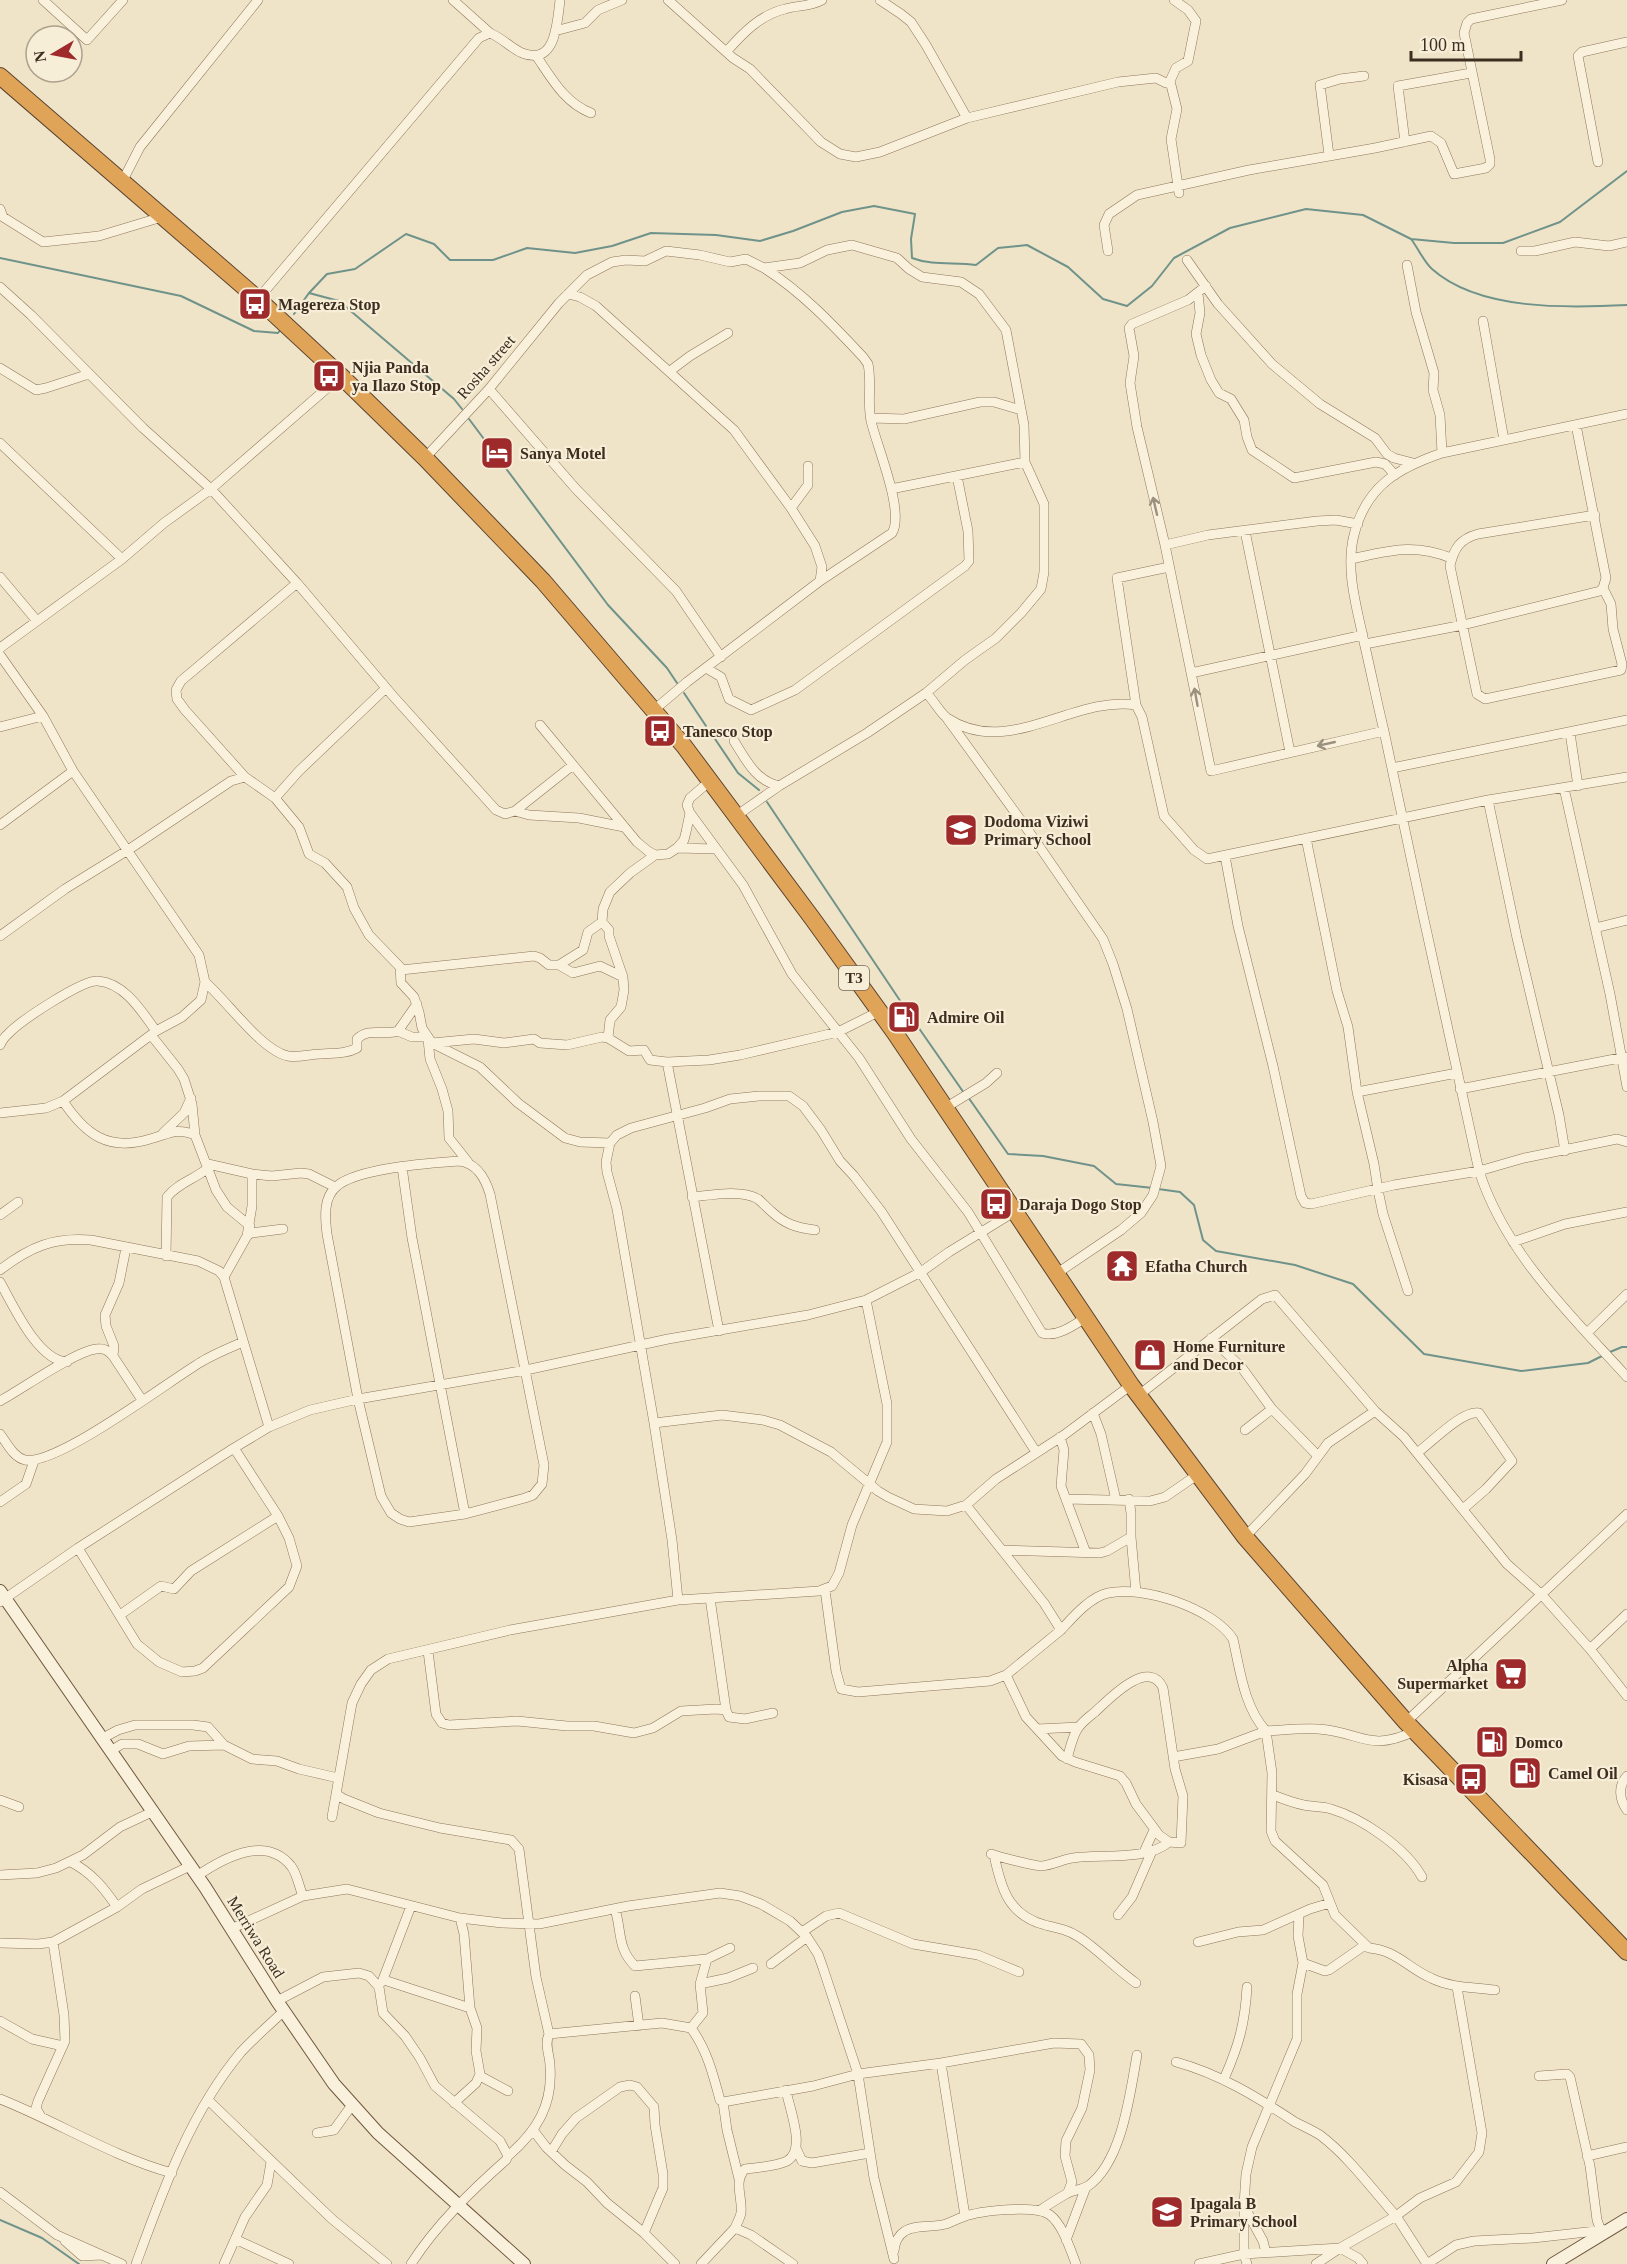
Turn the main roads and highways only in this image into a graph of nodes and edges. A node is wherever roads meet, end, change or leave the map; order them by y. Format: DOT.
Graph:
graph roads {
  1 [pos="0,76"];
  2 [pos="1627,1952"];
  1 -- 2 [label="highway, T3"];
}
